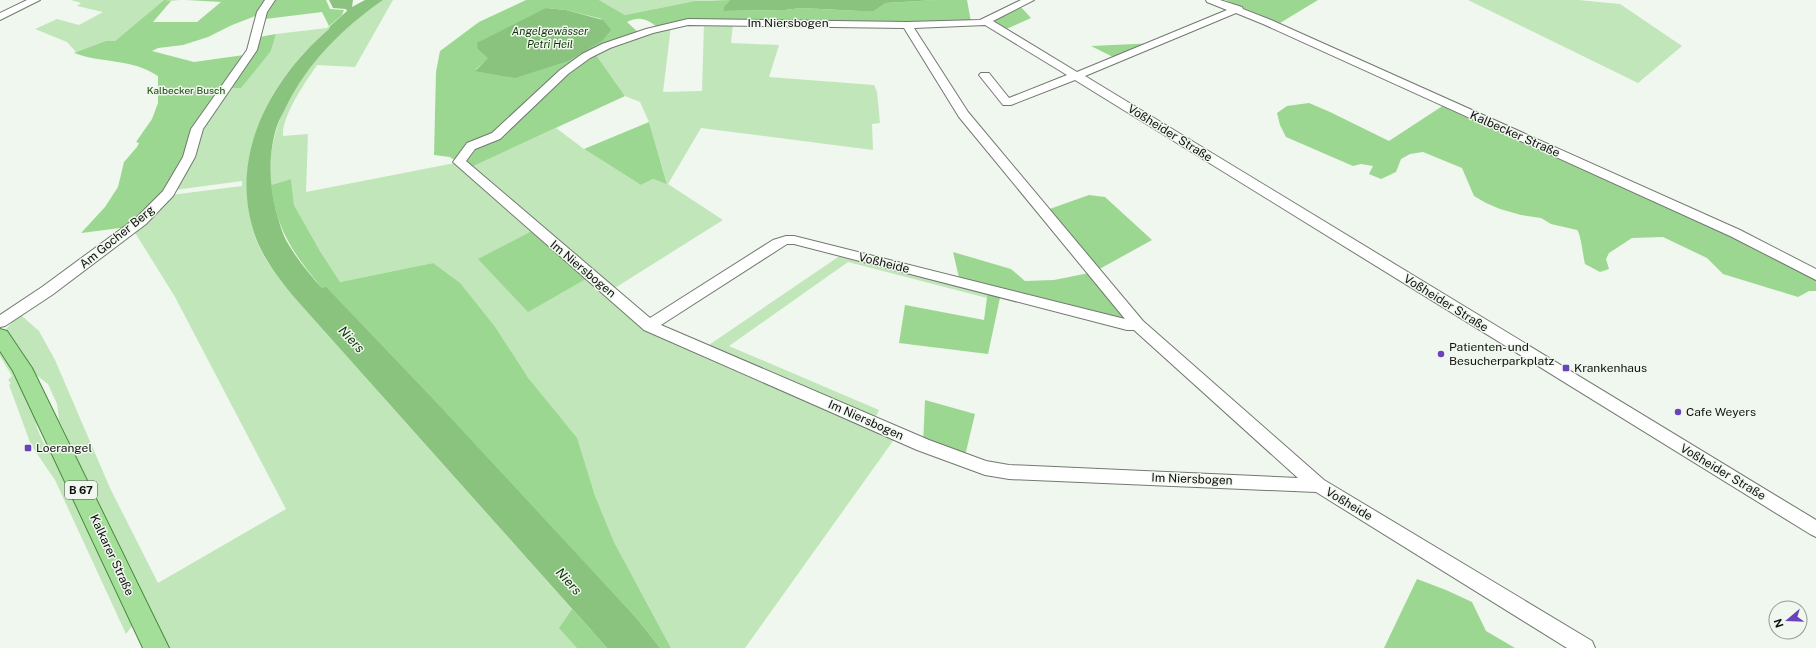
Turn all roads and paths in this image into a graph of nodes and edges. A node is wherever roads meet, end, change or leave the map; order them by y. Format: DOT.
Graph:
graph roads {
  1 [pos="34,0"];
  2 [pos="270,0"];
  3 [pos="1029,0"];
  4 [pos="1211,0"];
  5 [pos="1238,10"];
  6 [pos="0,17"];
  7 [pos="986,21"];
  8 [pos="907,25"];
  9 [pos="985,75"];
  10 [pos="1078,76"];
  11 [pos="1816,275"];
  12 [pos="0,322"];
  13 [pos="1138,325"];
  14 [pos="649,326"];
  15 [pos="0,336"];
  16 [pos="1318,485"];
  17 [pos="1816,529"];
  18 [pos="156,648"];
  19 [pos="1585,648"];
  1 -- 6 [label="street"];
  2 -- 12 [label="street, Am Gocher Berg"];
  3 -- 7 [label="street, Im Niersbogen"];
  4 -- 5 [label="street, Kalbecker Straße"];
  5 -- 10 [label="street"];
  5 -- 11 [label="street, Kalbecker Straße"];
  7 -- 8 [label="street, Im Niersbogen"];
  7 -- 10 [label="street, Voßheider Straße"];
  8 -- 13 [label="street, Voßheide"];
  8 -- 14 [label="street, Im Niersbogen"];
  9 -- 10 [label="street"];
  10 -- 17 [label="street, Voßheider Straße"];
  13 -- 14 [label="street, Voßheide"];
  13 -- 16 [label="street, Voßheide"];
  14 -- 16 [label="street, Im Niersbogen"];
  15 -- 18 [label="main road, Kalkarer Straße / B 67"];
  16 -- 19 [label="street, Voßheide"];
}
